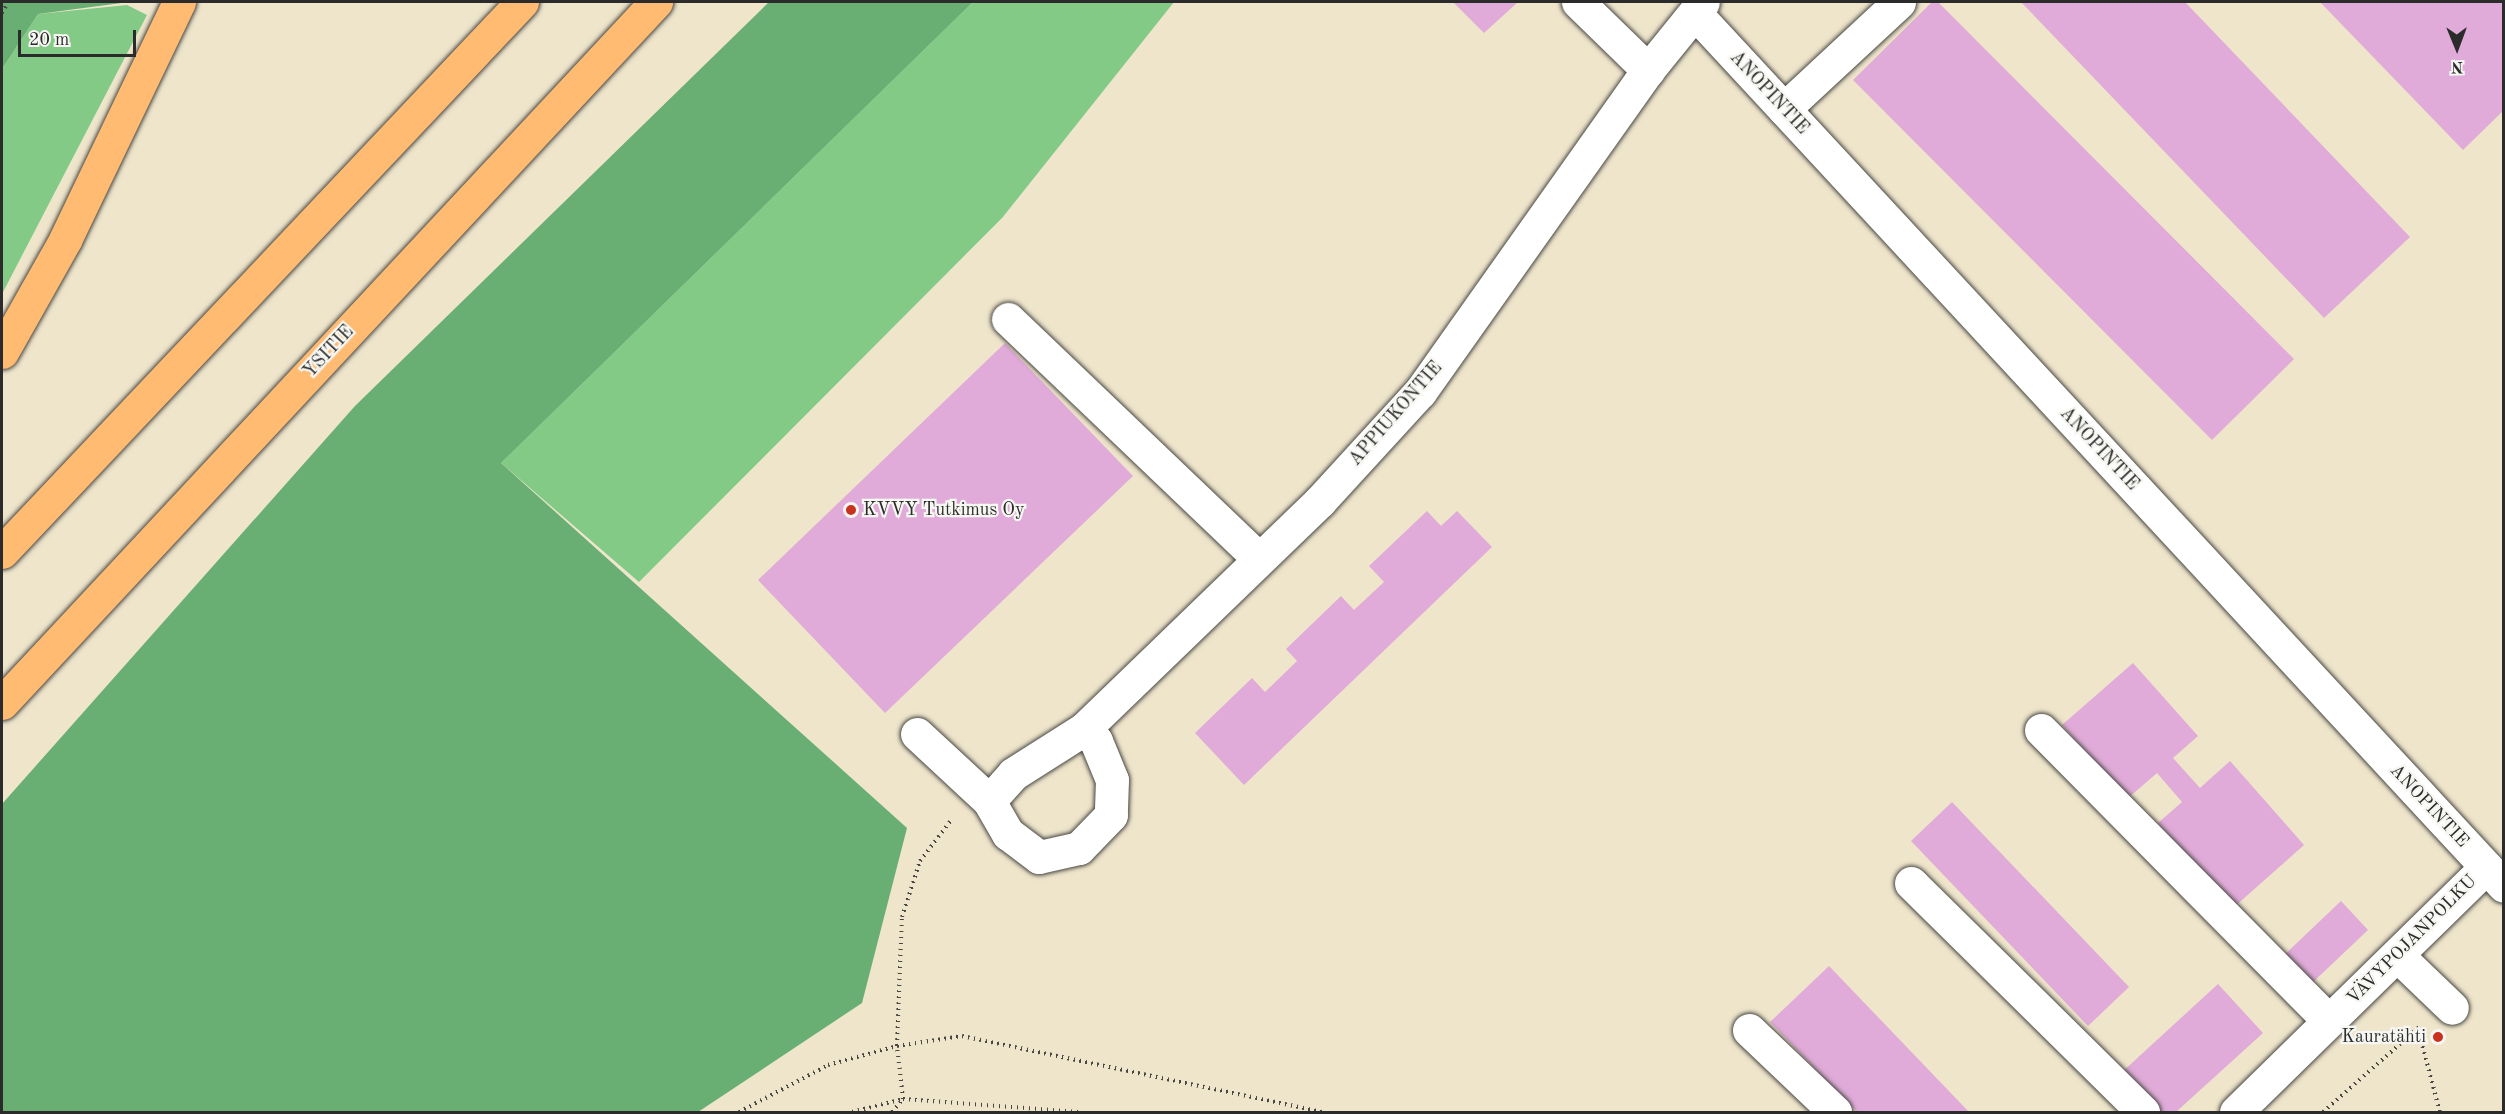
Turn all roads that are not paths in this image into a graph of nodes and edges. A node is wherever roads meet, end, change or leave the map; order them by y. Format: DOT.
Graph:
graph roads {
  1 [pos="179,2"];
  2 [pos="522,2"];
  3 [pos="656,2"];
  4 [pos="1578,2"];
  5 [pos="1899,2"];
  6 [pos="1699,7"];
  7 [pos="1648,70"];
  8 [pos="1784,109"];
  9 [pos="1008,319"];
  10 [pos="2,352"];
  11 [pos="2,552"];
  12 [pos="1259,559"];
  13 [pos="2,703"];
  14 [pos="1084,729"];
  15 [pos="2041,730"];
  16 [pos="917,734"];
  17 [pos="989,801"];
  18 [pos="2495,876"];
  19 [pos="1911,883"];
  20 [pos="2397,955"];
  21 [pos="2450,1006"];
  22 [pos="2329,1021"];
  23 [pos="1749,1030"];
  24 [pos="1836,1113"];
  25 [pos="2143,1113"];
  26 [pos="2236,1113"];
  1 -- 10 [label="highway"];
  2 -- 11 [label="highway"];
  3 -- 13 [label="highway, YSITIE"];
  4 -- 7 [label="street"];
  5 -- 8 [label="street"];
  6 -- 7 [label="street, APPIUKONTIE"];
  6 -- 8 [label="street, ANOPINTIE"];
  7 -- 12 [label="street, APPIUKONTIE"];
  8 -- 18 [label="street, ANOPINTIE"];
  9 -- 12 [label="street"];
  12 -- 14 [label="street, APPIUKONTIE"];
  14 -- 17 [label="street, APPIUKONTIE"];
  14 -- 17 [label="street"];
  15 -- 22 [label="street"];
  16 -- 17 [label="street"];
  18 -- 20 [label="street, VÄVYPOJANPOLKU"];
  19 -- 25 [label="street"];
  20 -- 21 [label="street"];
  20 -- 22 [label="street, VÄVYPOJANPOLKU"];
  22 -- 26 [label="street, VÄVYPOJANPOLKU"];
  23 -- 24 [label="street"];
}
